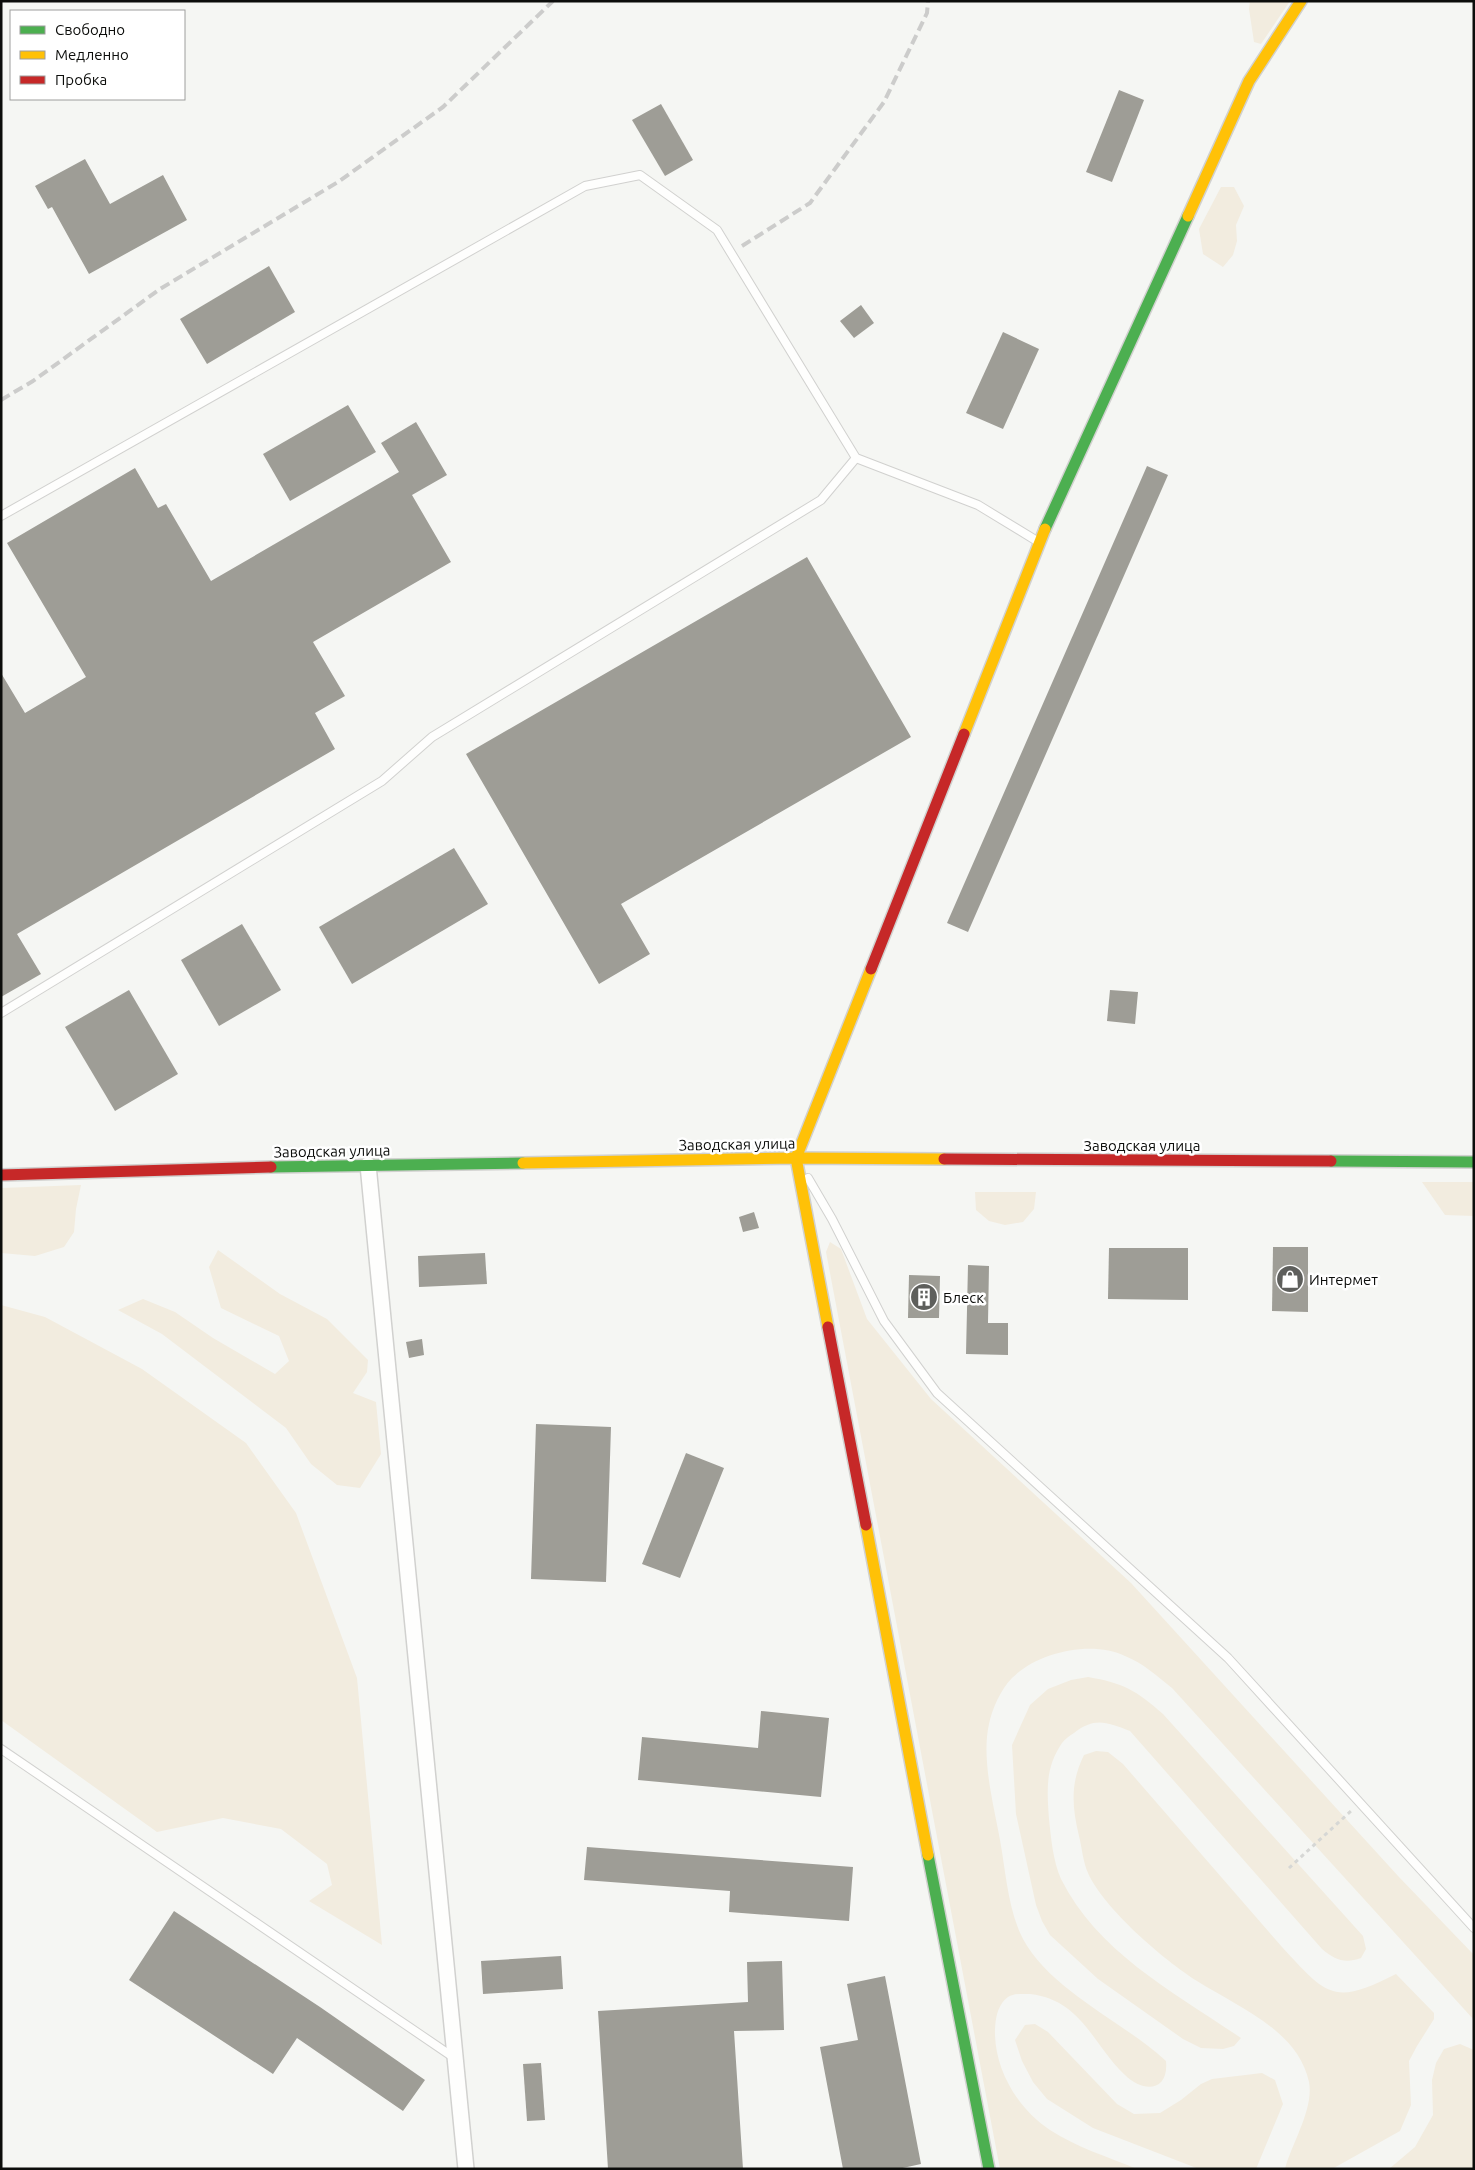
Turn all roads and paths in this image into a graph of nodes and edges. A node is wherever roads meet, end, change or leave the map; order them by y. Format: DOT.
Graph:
graph roads {
  1 [pos="1302,1"];
  2 [pos="856,458"];
  3 [pos="1,516"];
  4 [pos="1038,542"];
  5 [pos="1,1013"];
  6 [pos="796,1158"];
  7 [pos="1474,1162"];
  8 [pos="368,1165"];
  9 [pos="1,1175"];
  10 [pos="1,1748"];
  11 [pos="1360,1803"];
  12 [pos="1289,1868"];
  13 [pos="1474,1928"];
  14 [pos="456,2059"];
  15 [pos="466,2169"];
  16 [pos="989,2169"];
  1 -- 4 [label="street"];
  2 -- 3 [label="lane"];
  2 -- 4 [label="lane"];
  2 -- 5 [label="lane"];
  4 -- 6 [label="street"];
  6 -- 7 [label="street, Заводская улица"];
  6 -- 8 [label="street, Заводская улица"];
  6 -- 11 [label="lane"];
  6 -- 16 [label="street"];
  8 -- 9 [label="street, Заводская улица"];
  8 -- 14 [label="street"];
  10 -- 14 [label="lane"];
  11 -- 12 [label="path"];
  11 -- 13 [label="lane"];
  14 -- 15 [label="street"];
}
